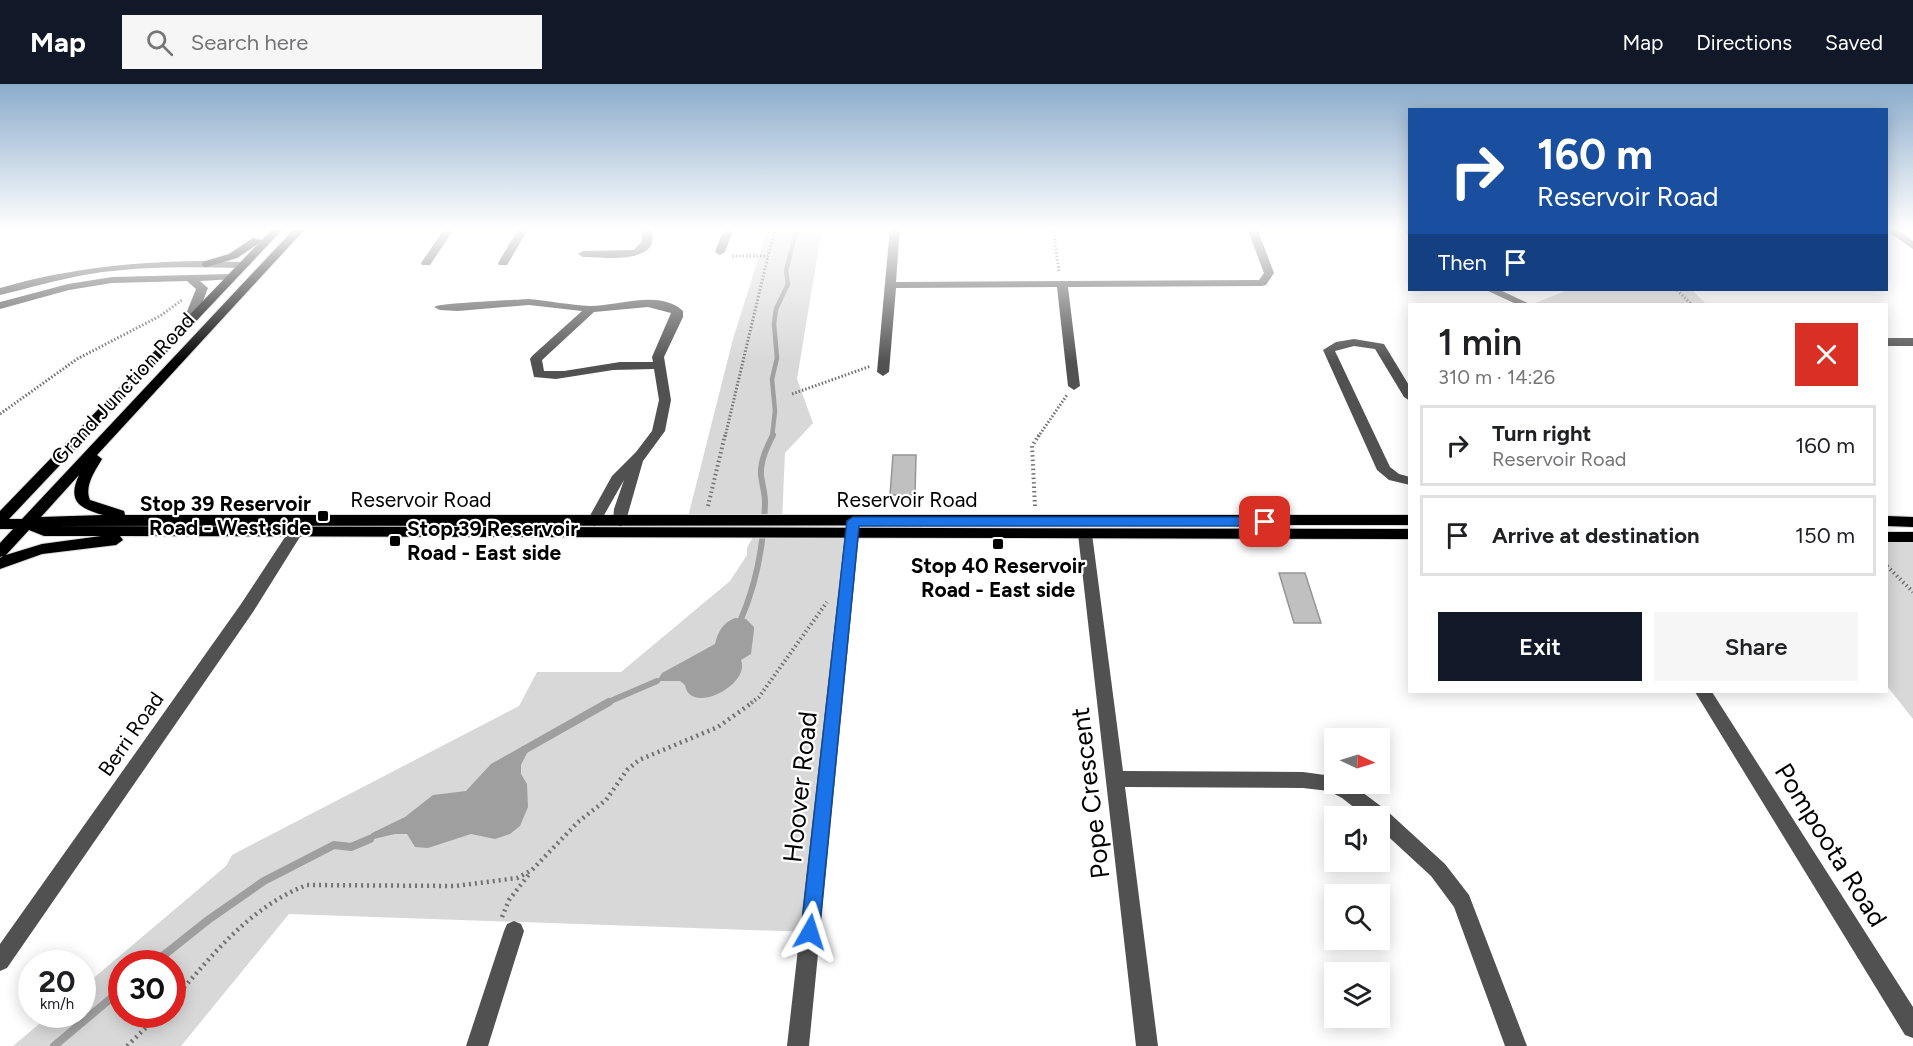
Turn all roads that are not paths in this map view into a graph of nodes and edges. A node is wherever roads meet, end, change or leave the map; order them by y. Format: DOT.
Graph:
graph roads {
  1 [pos="68,273"];
  2 [pos="235,273"];
  3 [pos="260,273"];
  4 [pos="893,273"];
  5 [pos="1269,273"];
  6 [pos="231,277"];
  7 [pos="256,277"];
  8 [pos="190,278"];
  9 [pos="892,285"];
  10 [pos="1062,285"];
  11 [pos="1494,291"];
  12 [pos="0,292"];
  13 [pos="1522,303"];
  14 [pos="0,306"];
  15 [pos="440,307"];
  16 [pos="591,309"];
  17 [pos="190,319"];
  18 [pos="1888,342"];
  19 [pos="1913,342"];
  20 [pos="658,366"];
  21 [pos="883,368"];
  22 [pos="1074,386"];
  23 [pos="1408,394"];
  24 [pos="110,433"];
  25 [pos="641,455"];
  26 [pos="1408,482"];
  27 [pos="0,520"];
  28 [pos="147,520"];
  29 [pos="1408,520"];
  30 [pos="594,521"];
  31 [pos="620,521"];
  32 [pos="26,524"];
  33 [pos="0,525"];
  34 [pos="300,526"];
  35 [pos="731,527"];
  36 [pos="853,527"];
  37 [pos="1084,528"];
  38 [pos="236,531"];
  39 [pos="1408,534"];
  40 [pos="1888,537"];
  41 [pos="1913,537"];
  42 [pos="0,552"];
  43 [pos="0,564"];
  44 [pos="1704,693"];
  45 [pos="1114,778"];
  46 [pos="1365,806"];
  47 [pos="1390,827"];
  48 [pos="513,935"];
  49 [pos="0,961"];
  50 [pos="1913,1027"];
  51 [pos="477,1046"];
  52 [pos="798,1046"];
  53 [pos="1147,1046"];
  54 [pos="1516,1046"];
  1 -- 12 [label="street"];
  2 -- 6 [label="main road, Grand Junction Road"];
  3 -- 7 [label="main road, Grand Junction Road"];
  4 -- 9 [label="street"];
  5 -- 10 [label="street"];
  6 -- 7 [label="main road"];
  6 -- 8 [label="street"];
  6 -- 17 [label="main road, Grand Junction Road"];
  7 -- 24 [label="main road, Grand Junction Road"];
  8 -- 14 [label="street"];
  8 -- 17 [label="street"];
  9 -- 10 [label="street"];
  9 -- 21 [label="street"];
  10 -- 22 [label="street"];
  11 -- 13 [label="street"];
  15 -- 16 [label="street"];
  16 -- 20 [label="street"];
  16 -- 20 [label="street"];
  17 -- 27 [label="main road, Grand Junction Road"];
  18 -- 19 [label="street"];
  20 -- 25 [label="street"];
  23 -- 26 [label="street"];
  24 -- 28 [label="main road"];
  24 -- 32 [label="main road, Grand Junction Road"];
  25 -- 30 [label="street"];
  25 -- 31 [label="street"];
  28 -- 32 [label="main road, Reservoir Road"];
  28 -- 34 [label="main road, Reservoir Road"];
  29 -- 37 [label="main road, Reservoir Road"];
  30 -- 31 [label="main road, Reservoir Road"];
  30 -- 34 [label="main road, Reservoir Road"];
  31 -- 35 [label="main road, Reservoir Road"];
  32 -- 33 [label="main road"];
  32 -- 38 [label="main road, Reservoir Road"];
  32 -- 42 [label="main road, Grand Junction Road"];
  34 -- 35 [label="main road, Reservoir Road"];
  34 -- 38 [label="main road, Reservoir Road"];
  34 -- 49 [label="street, Berri Road"];
  35 -- 36 [label="main road, Reservoir Road"];
  36 -- 37 [label="main road, Reservoir Road"];
  36 -- 37 [label="main road, Reservoir Road"];
  36 -- 52 [label="street, Hoover Road"];
  37 -- 39 [label="main road, Reservoir Road"];
  37 -- 45 [label="street, Pope Crescent"];
  38 -- 43 [label="main road"];
  40 -- 41 [label="main road"];
  44 -- 50 [label="street, Pompoota Road"];
  45 -- 46 [label="street"];
  45 -- 53 [label="street, Pope Crescent"];
  47 -- 54 [label="street"];
  48 -- 51 [label="street"];
}
